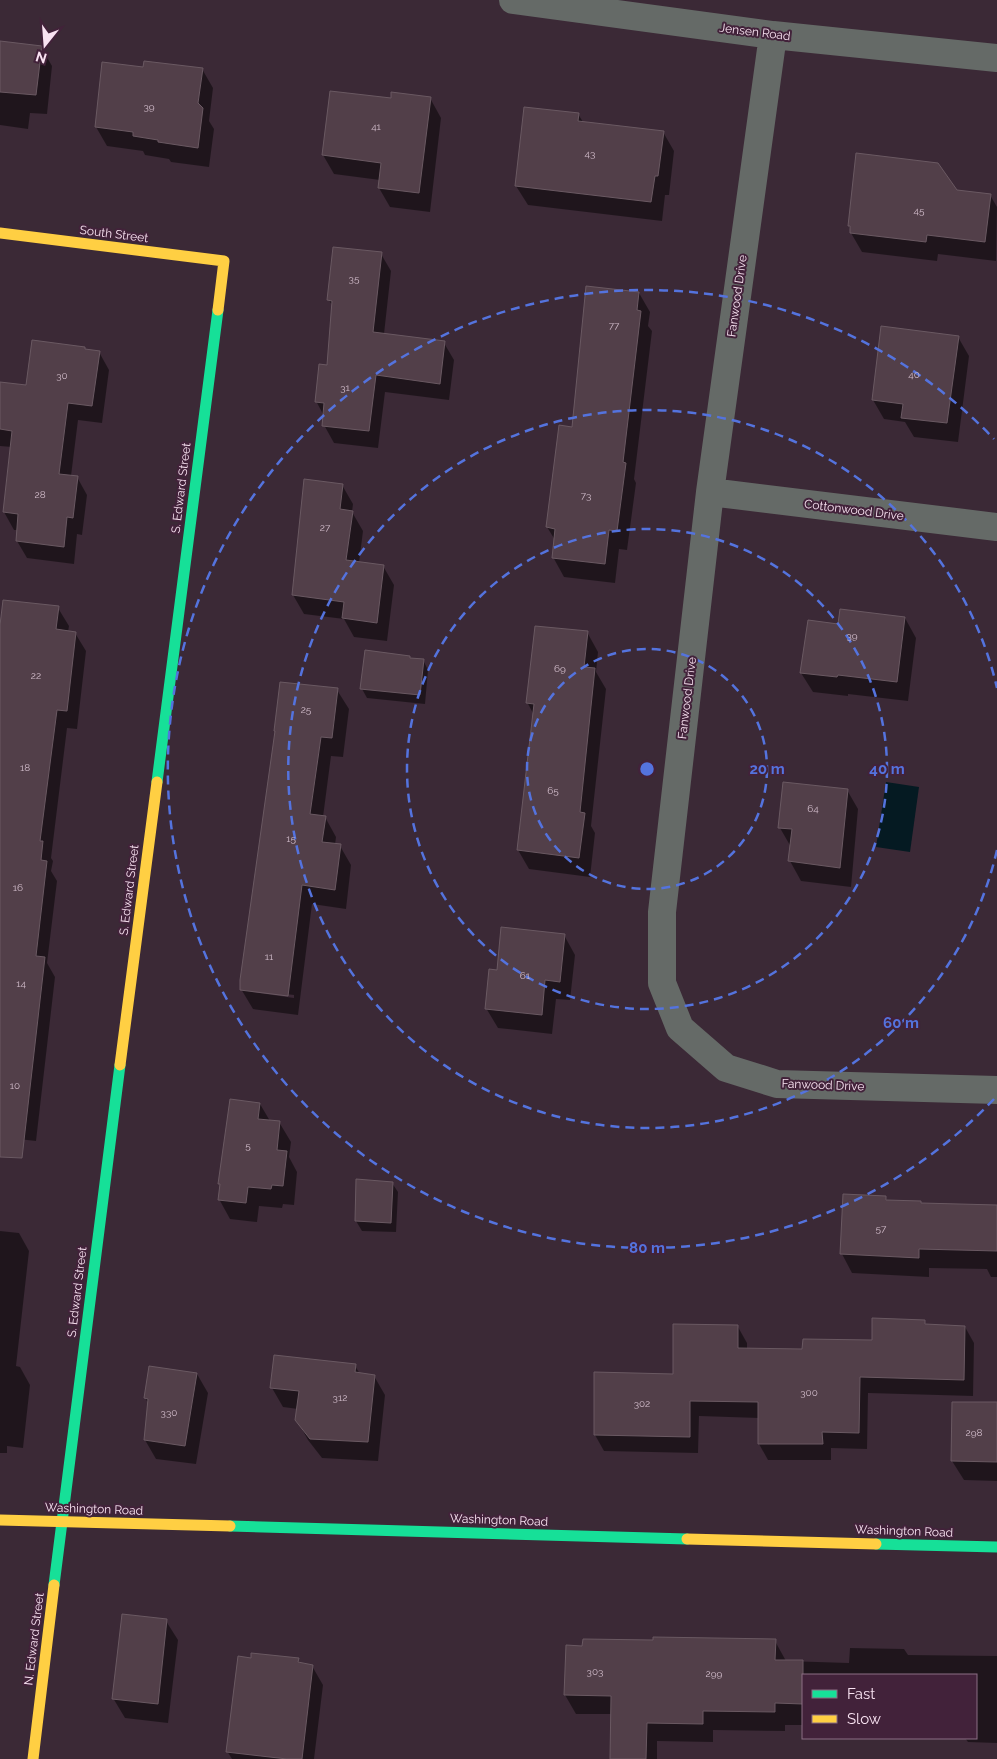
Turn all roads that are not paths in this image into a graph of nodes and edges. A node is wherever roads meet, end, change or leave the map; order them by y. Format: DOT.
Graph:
graph roads {
  1 [pos="513,0"];
  2 [pos="773,35"];
  3 [pos="997,57"];
  4 [pos="0,234"];
  5 [pos="224,261"];
  6 [pos="710,492"];
  7 [pos="997,527"];
  8 [pos="997,1090"];
  9 [pos="0,1520"];
  10 [pos="61,1522"];
  11 [pos="997,1547"];
  12 [pos="33,1759"];
  1 -- 2 [label="street, Jensen Road"];
  2 -- 3 [label="street, Jensen Road"];
  2 -- 6 [label="street, Fanwood Drive"];
  4 -- 5 [label="street, South Street"];
  5 -- 10 [label="street, S. Edward Street"];
  6 -- 7 [label="street, Cottonwood Drive"];
  6 -- 8 [label="street, Fanwood Drive"];
  9 -- 10 [label="street, Washington Road"];
  10 -- 11 [label="street, Washington Road"];
  10 -- 12 [label="street, N. Edward Street"];
}
